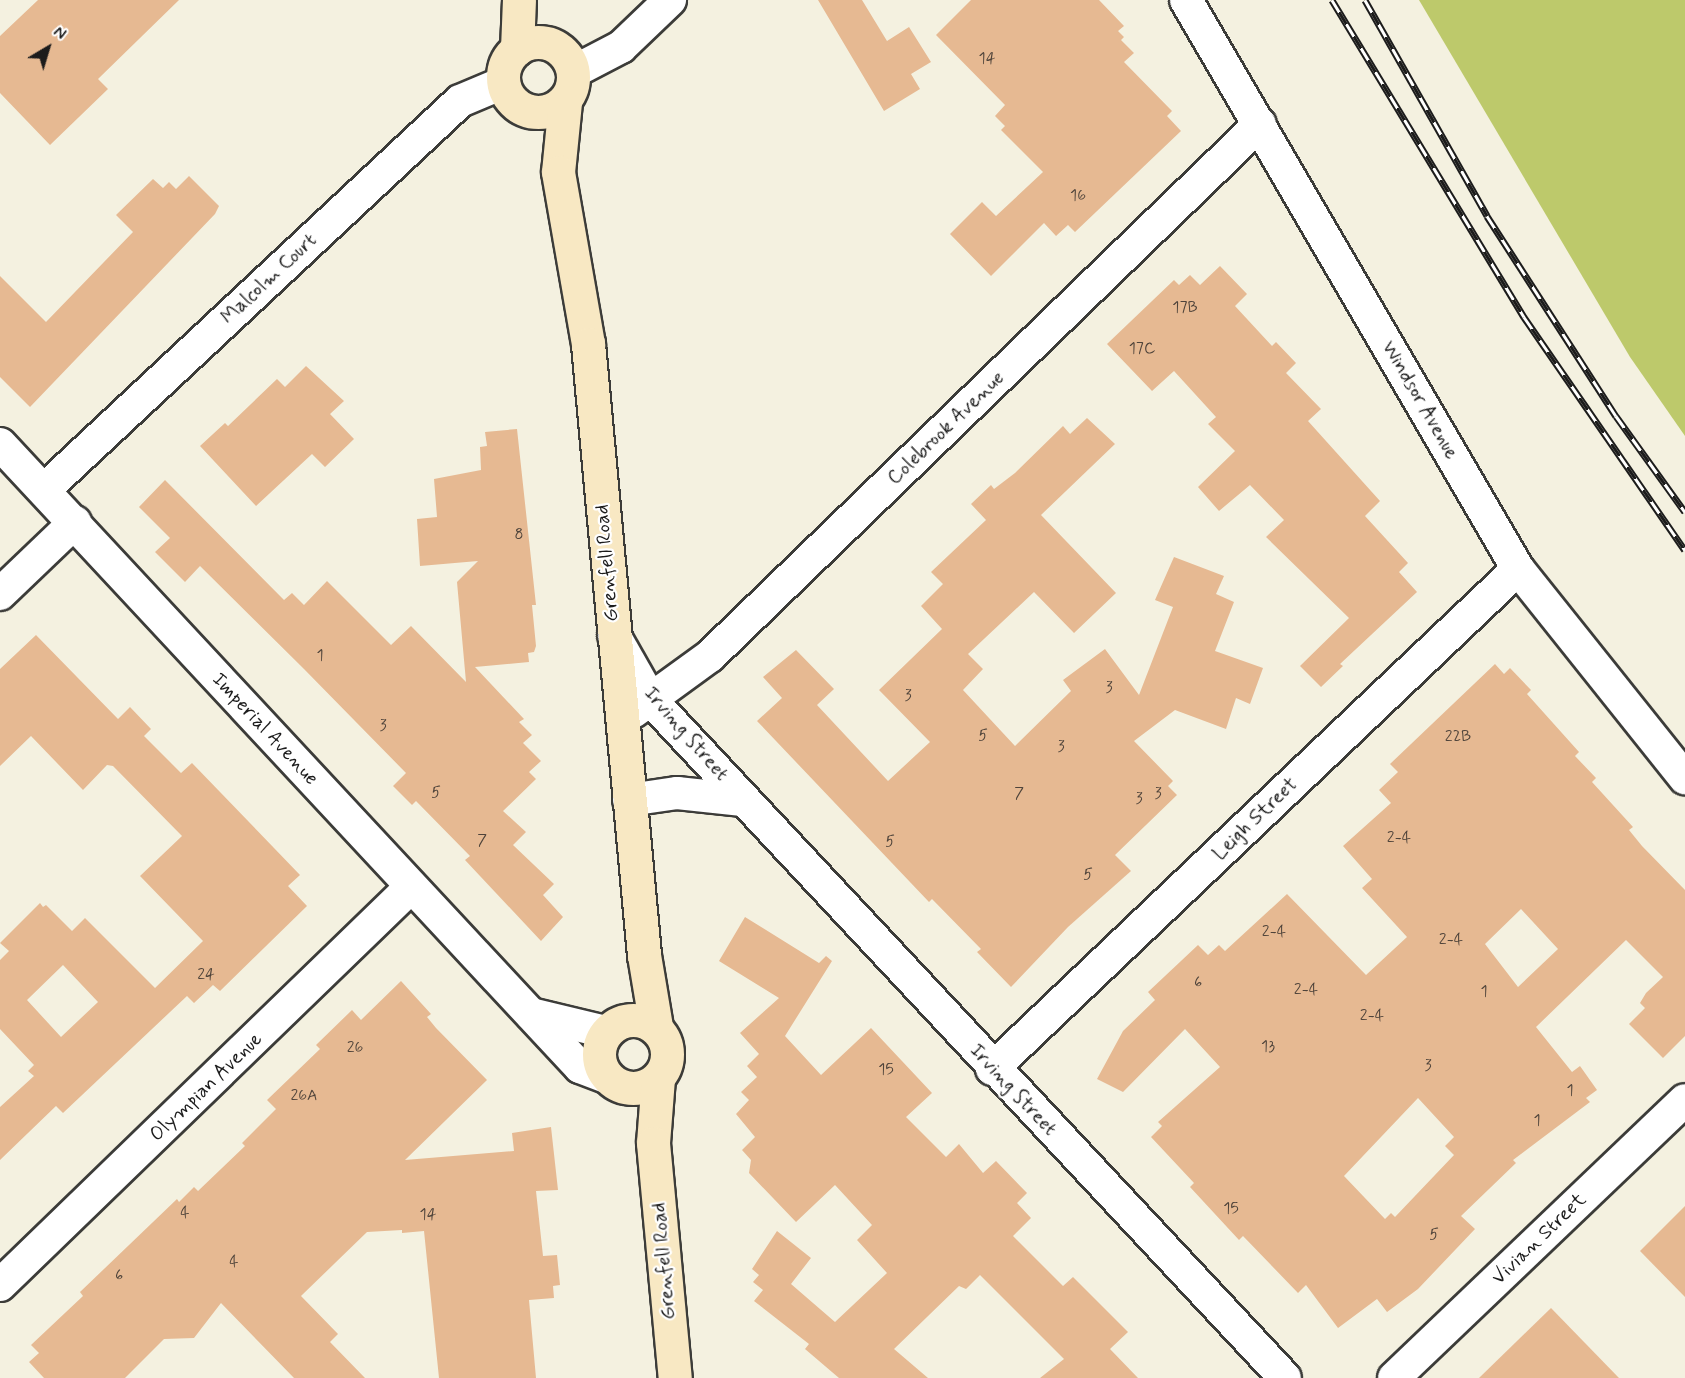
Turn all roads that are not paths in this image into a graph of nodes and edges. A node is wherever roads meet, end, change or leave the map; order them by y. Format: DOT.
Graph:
graph roads {
  1 [pos="519,0"];
  2 [pos="531,0"];
  3 [pos="670,0"];
  4 [pos="1186,0"];
  5 [pos="550,44"];
  6 [pos="518,49"];
  7 [pos="503,84"];
  8 [pos="569,87"];
  9 [pos="525,111"];
  10 [pos="1260,124"];
  11 [pos="558,172"];
  12 [pos="0,444"];
  13 [pos="45,489"];
  14 [pos="75,522"];
  15 [pos="1518,569"];
  16 [pos="0,594"];
  17 [pos="614,635"];
  18 [pos="651,700"];
  19 [pos="621,720"];
  20 [pos="1685,778"];
  21 [pos="629,800"];
  22 [pos="743,800"];
  23 [pos="411,888"];
  24 [pos="644,955"];
  25 [pos="531,1014"];
  26 [pos="613,1027"];
  27 [pos="656,1027"];
  28 [pos="992,1069"];
  29 [pos="658,1078"];
  30 [pos="611,1080"];
  31 [pos="1685,1100"];
  32 [pos="653,1143"];
  33 [pos="0,1285"];
  34 [pos="675,1378"];
  35 [pos="1285,1378"];
  36 [pos="1394,1378"];
  1 -- 6 [label="street"];
  2 -- 5 [label="street"];
  3 -- 8 [label="street"];
  4 -- 10 [label="street, Windsor Avenue"];
  5 -- 6 [label="street"];
  5 -- 8 [label="street"];
  6 -- 7 [label="street"];
  7 -- 9 [label="street"];
  7 -- 13 [label="street, Malcolm Court"];
  8 -- 9 [label="street"];
  8 -- 11 [label="street, Grenfell Road"];
  9 -- 11 [label="street, Grenfell Road"];
  10 -- 15 [label="street, Windsor Avenue"];
  10 -- 18 [label="street, Colebrook Avenue"];
  11 -- 17 [label="street, Grenfell Road"];
  12 -- 13 [label="street, Imperial Avenue"];
  13 -- 14 [label="street, Imperial Avenue"];
  14 -- 16 [label="street"];
  14 -- 23 [label="street, Imperial Avenue"];
  15 -- 20 [label="street, Windsor Avenue"];
  15 -- 28 [label="street, Leigh Street"];
  17 -- 18 [label="street, Irving Street"];
  17 -- 19 [label="street, Grenfell Road"];
  18 -- 19 [label="street, Colebrook Avenue"];
  18 -- 22 [label="street, Irving Street"];
  19 -- 21 [label="street, Grenfell Road"];
  21 -- 22 [label="street, Irving Street"];
  21 -- 24 [label="street, Grenfell Road"];
  22 -- 28 [label="street, Irving Street"];
  23 -- 25 [label="street, Imperial Avenue"];
  23 -- 33 [label="street, Olympian Avenue"];
  24 -- 26 [label="street, Grenfell Road"];
  24 -- 27 [label="street, Grenfell Road"];
  25 -- 26 [label="street"];
  25 -- 30 [label="street, Imperial Avenue"];
  26 -- 27 [label="street"];
  26 -- 30 [label="street, Grenfell Road"];
  27 -- 29 [label="street, Grenfell Road"];
  28 -- 35 [label="street, Irving Street"];
  29 -- 30 [label="street"];
  29 -- 32 [label="street, Grenfell Road"];
  30 -- 32 [label="street, Grenfell Road"];
  31 -- 36 [label="street, Vivian Street"];
  32 -- 34 [label="street, Grenfell Road"];
}
